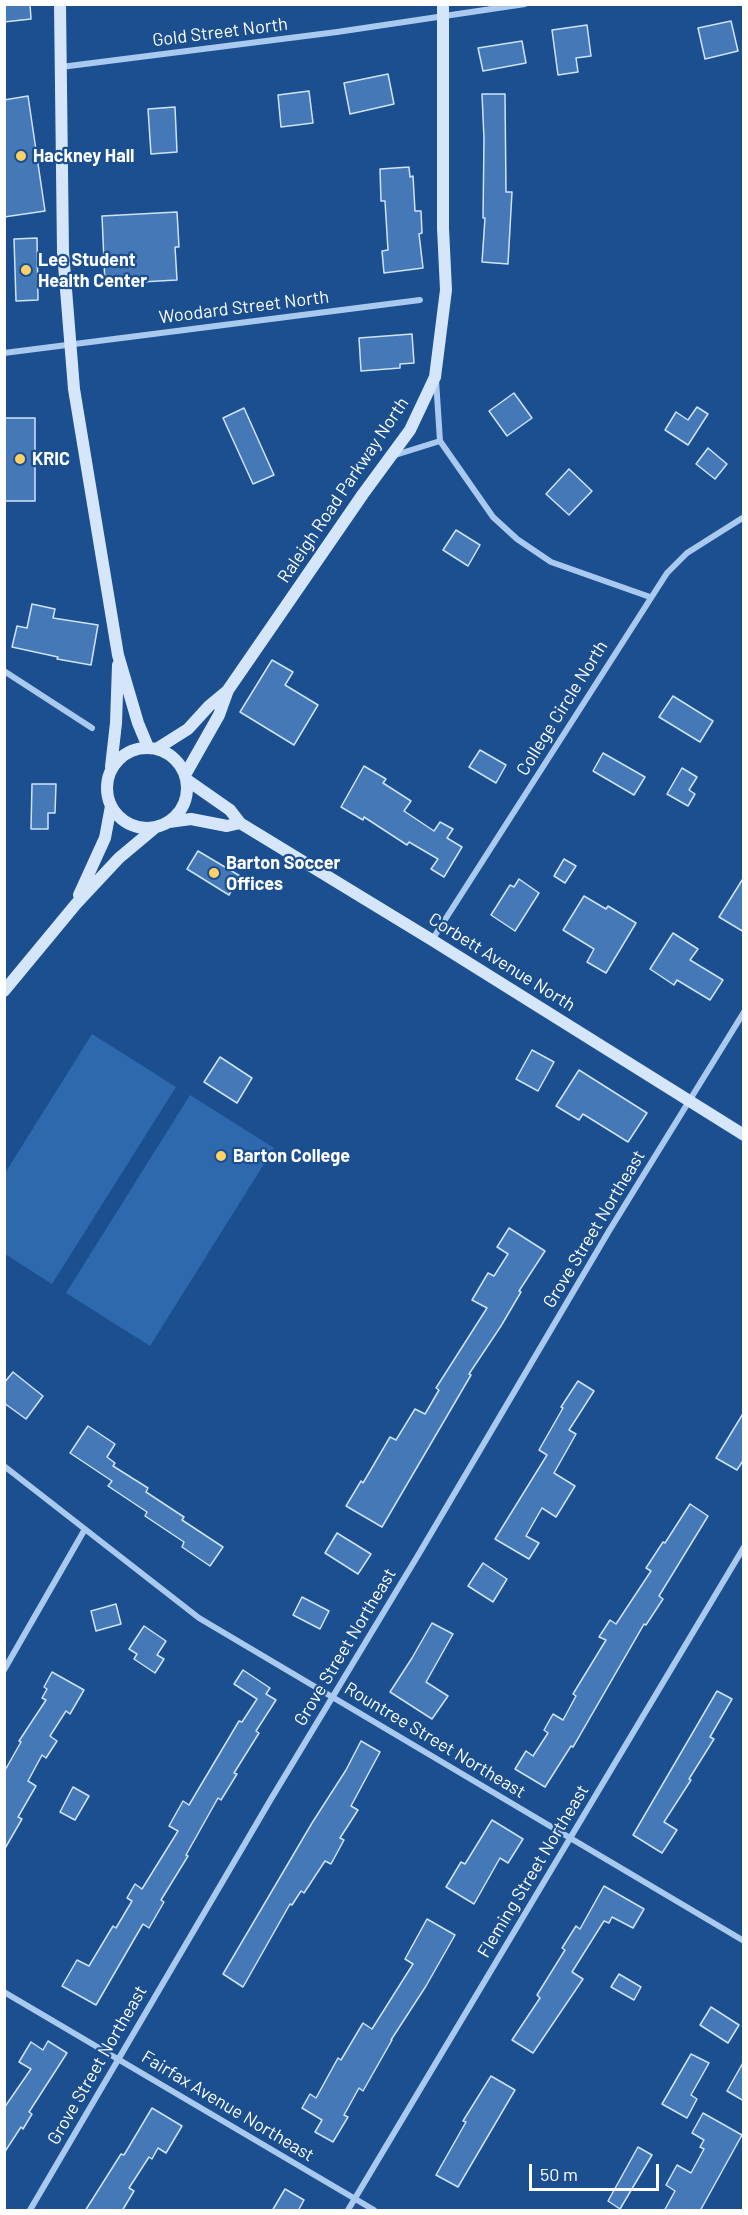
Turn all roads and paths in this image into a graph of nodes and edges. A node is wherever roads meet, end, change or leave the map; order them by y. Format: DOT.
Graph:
graph roads {
  1 [pos="60,4"];
  2 [pos="525,4"];
  3 [pos="444,11"];
  4 [pos="60,67"];
  5 [pos="420,300"];
  6 [pos="71,344"];
  7 [pos="4,353"];
  8 [pos="435,377"];
  9 [pos="440,441"];
  10 [pos="391,457"];
  11 [pos="744,517"];
  12 [pos="650,597"];
  13 [pos="118,655"];
  14 [pos="4,671"];
  15 [pos="228,690"];
  16 [pos="92,728"];
  17 [pos="153,748"];
  18 [pos="111,768"];
  19 [pos="186,778"];
  20 [pos="111,806"];
  21 [pos="168,822"];
  22 [pos="240,823"];
  23 [pos="156,827"];
  24 [pos="76,904"];
  25 [pos="432,940"];
  26 [pos="4,991"];
  27 [pos="744,1012"];
  28 [pos="689,1100"];
  29 [pos="744,1135"];
  30 [pos="4,1466"];
  31 [pos="85,1529"];
  32 [pos="744,1547"];
  33 [pos="4,1670"];
  34 [pos="332,1697"];
  35 [pos="570,1838"];
  36 [pos="744,1941"];
  37 [pos="4,1992"];
  38 [pos="118,2058"];
  39 [pos="355,2199"];
  40 [pos="30,2211"];
  41 [pos="348,2211"];
  42 [pos="374,2211"];
  1 -- 4 [label="street"];
  2 -- 3 [label="street, Gold Street North"];
  3 -- 4 [label="street, Gold Street North"];
  3 -- 8 [label="street, Raleigh Road Parkway North"];
  4 -- 6 [label="street"];
  5 -- 6 [label="street, Woodard Street North"];
  6 -- 7 [label="street, Woodard Street North"];
  6 -- 13 [label="street"];
  8 -- 9 [label="street"];
  8 -- 10 [label="street, Raleigh Road Parkway North"];
  9 -- 10 [label="street"];
  9 -- 12 [label="street"];
  10 -- 15 [label="street, Raleigh Road Parkway North"];
  11 -- 12 [label="street, College Circle North"];
  12 -- 25 [label="street, College Circle North"];
  13 -- 17 [label="street"];
  13 -- 18 [label="street"];
  14 -- 16 [label="street"];
  15 -- 17 [label="street, Raleigh Road Parkway North"];
  15 -- 19 [label="street, Raleigh Road Parkway North"];
  17 -- 18 [label="street"];
  17 -- 19 [label="street"];
  18 -- 20 [label="street"];
  19 -- 21 [label="street"];
  19 -- 22 [label="street, Corbett Avenue North"];
  20 -- 23 [label="street"];
  20 -- 24 [label="street"];
  21 -- 22 [label="street"];
  21 -- 23 [label="street"];
  22 -- 25 [label="street, Corbett Avenue North"];
  23 -- 24 [label="street"];
  24 -- 26 [label="street"];
  25 -- 28 [label="street, Corbett Avenue North"];
  27 -- 28 [label="street, Grove Street Northeast"];
  28 -- 29 [label="street, Corbett Avenue North"];
  28 -- 34 [label="street, Grove Street Northeast"];
  30 -- 31 [label="street, Rountree Street Northeast"];
  31 -- 33 [label="street"];
  31 -- 34 [label="street, Rountree Street Northeast"];
  32 -- 35 [label="street, Fleming Street Northeast"];
  34 -- 35 [label="street, Rountree Street Northeast"];
  34 -- 38 [label="street, Grove Street Northeast"];
  35 -- 36 [label="street, Rountree Street Northeast"];
  35 -- 39 [label="street, Fleming Street Northeast"];
  37 -- 38 [label="street, Fairfax Avenue Northeast"];
  38 -- 39 [label="street, Fairfax Avenue Northeast"];
  38 -- 40 [label="street, Grove Street Northeast"];
  39 -- 41 [label="street, Fleming Street Northeast"];
  39 -- 42 [label="street, Fairfax Avenue Northeast"];
}
